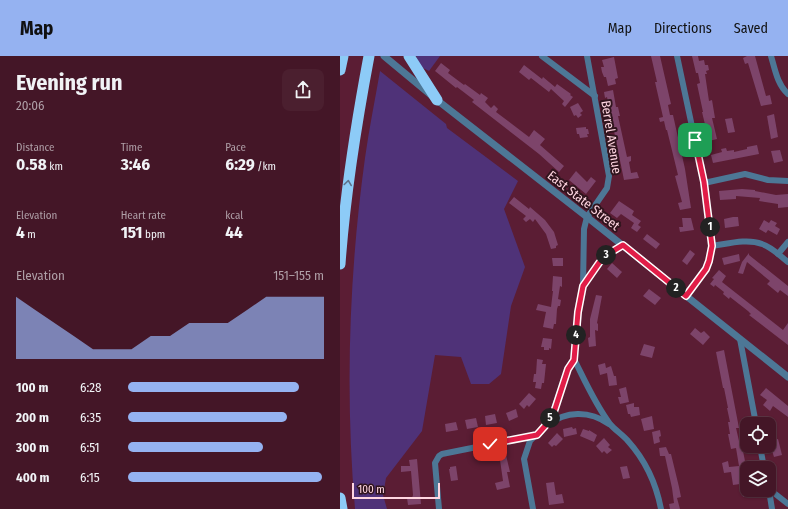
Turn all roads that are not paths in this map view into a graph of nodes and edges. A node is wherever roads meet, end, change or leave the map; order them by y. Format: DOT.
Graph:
graph roads {
  1 [pos="369,56"];
  2 [pos="384,56"];
  3 [pos="409,56"];
  4 [pos="542,56"];
  5 [pos="587,56"];
  6 [pos="677,56"];
  7 [pos="771,56"];
  8 [pos="788,94"];
  9 [pos="594,96"];
  10 [pos="437,100"];
  11 [pos="788,181"];
  12 [pos="704,182"];
  13 [pos="587,217"];
  14 [pos="788,242"];
  15 [pos="623,245"];
  16 [pos="712,246"];
  17 [pos="778,254"];
  18 [pos="788,262"];
  19 [pos="340,264"];
  20 [pos="583,286"];
  21 [pos="686,296"];
  22 [pos="740,339"];
  23 [pos="574,360"];
  24 [pos="788,377"];
  25 [pos="755,417"];
  26 [pos="545,426"];
  27 [pos="611,426"];
  28 [pos="537,435"];
  29 [pos="776,495"];
  30 [pos="770,497"];
  31 [pos="340,499"];
  32 [pos="788,504"];
  33 [pos="341,509"];
  34 [pos="439,509"];
  35 [pos="534,509"];
  36 [pos="661,509"];
  37 [pos="772,509"];
  19 -- 1 [label="highway, one-way"];
  2 -- 10 [label="street, East State Street"];
  3 -- 10 [label="highway"];
  4 -- 9 [label="street"];
  5 -- 9 [label="street, Berrel Avenue"];
  6 -- 12 [label="street"];
  7 -- 8 [label="street"];
  9 -- 13 [label="street, Berrel Avenue"];
  10 -- 13 [label="street, East State Street"];
  11 -- 12 [label="street"];
  12 -- 16 [label="street"];
  13 -- 15 [label="street, East State Street"];
  13 -- 20 [label="street"];
  14 -- 17 [label="street"];
  15 -- 20 [label="street"];
  15 -- 21 [label="street, East State Street"];
  16 -- 17 [label="street"];
  16 -- 21 [label="street"];
  17 -- 18 [label="street"];
  20 -- 23 [label="street"];
  21 -- 22 [label="street, East State Street"];
  22 -- 24 [label="street, East State Street"];
  22 -- 25 [label="street"];
  23 -- 26 [label="street"];
  23 -- 27 [label="street"];
  26 -- 27 [label="street"];
  26 -- 28 [label="street"];
  27 -- 36 [label="street"];
  28 -- 34 [label="street"];
  28 -- 35 [label="street"];
  29 -- 32 [label="street"];
  30 -- 37 [label="street"];
  31 -- 33 [label="highway"];
}
